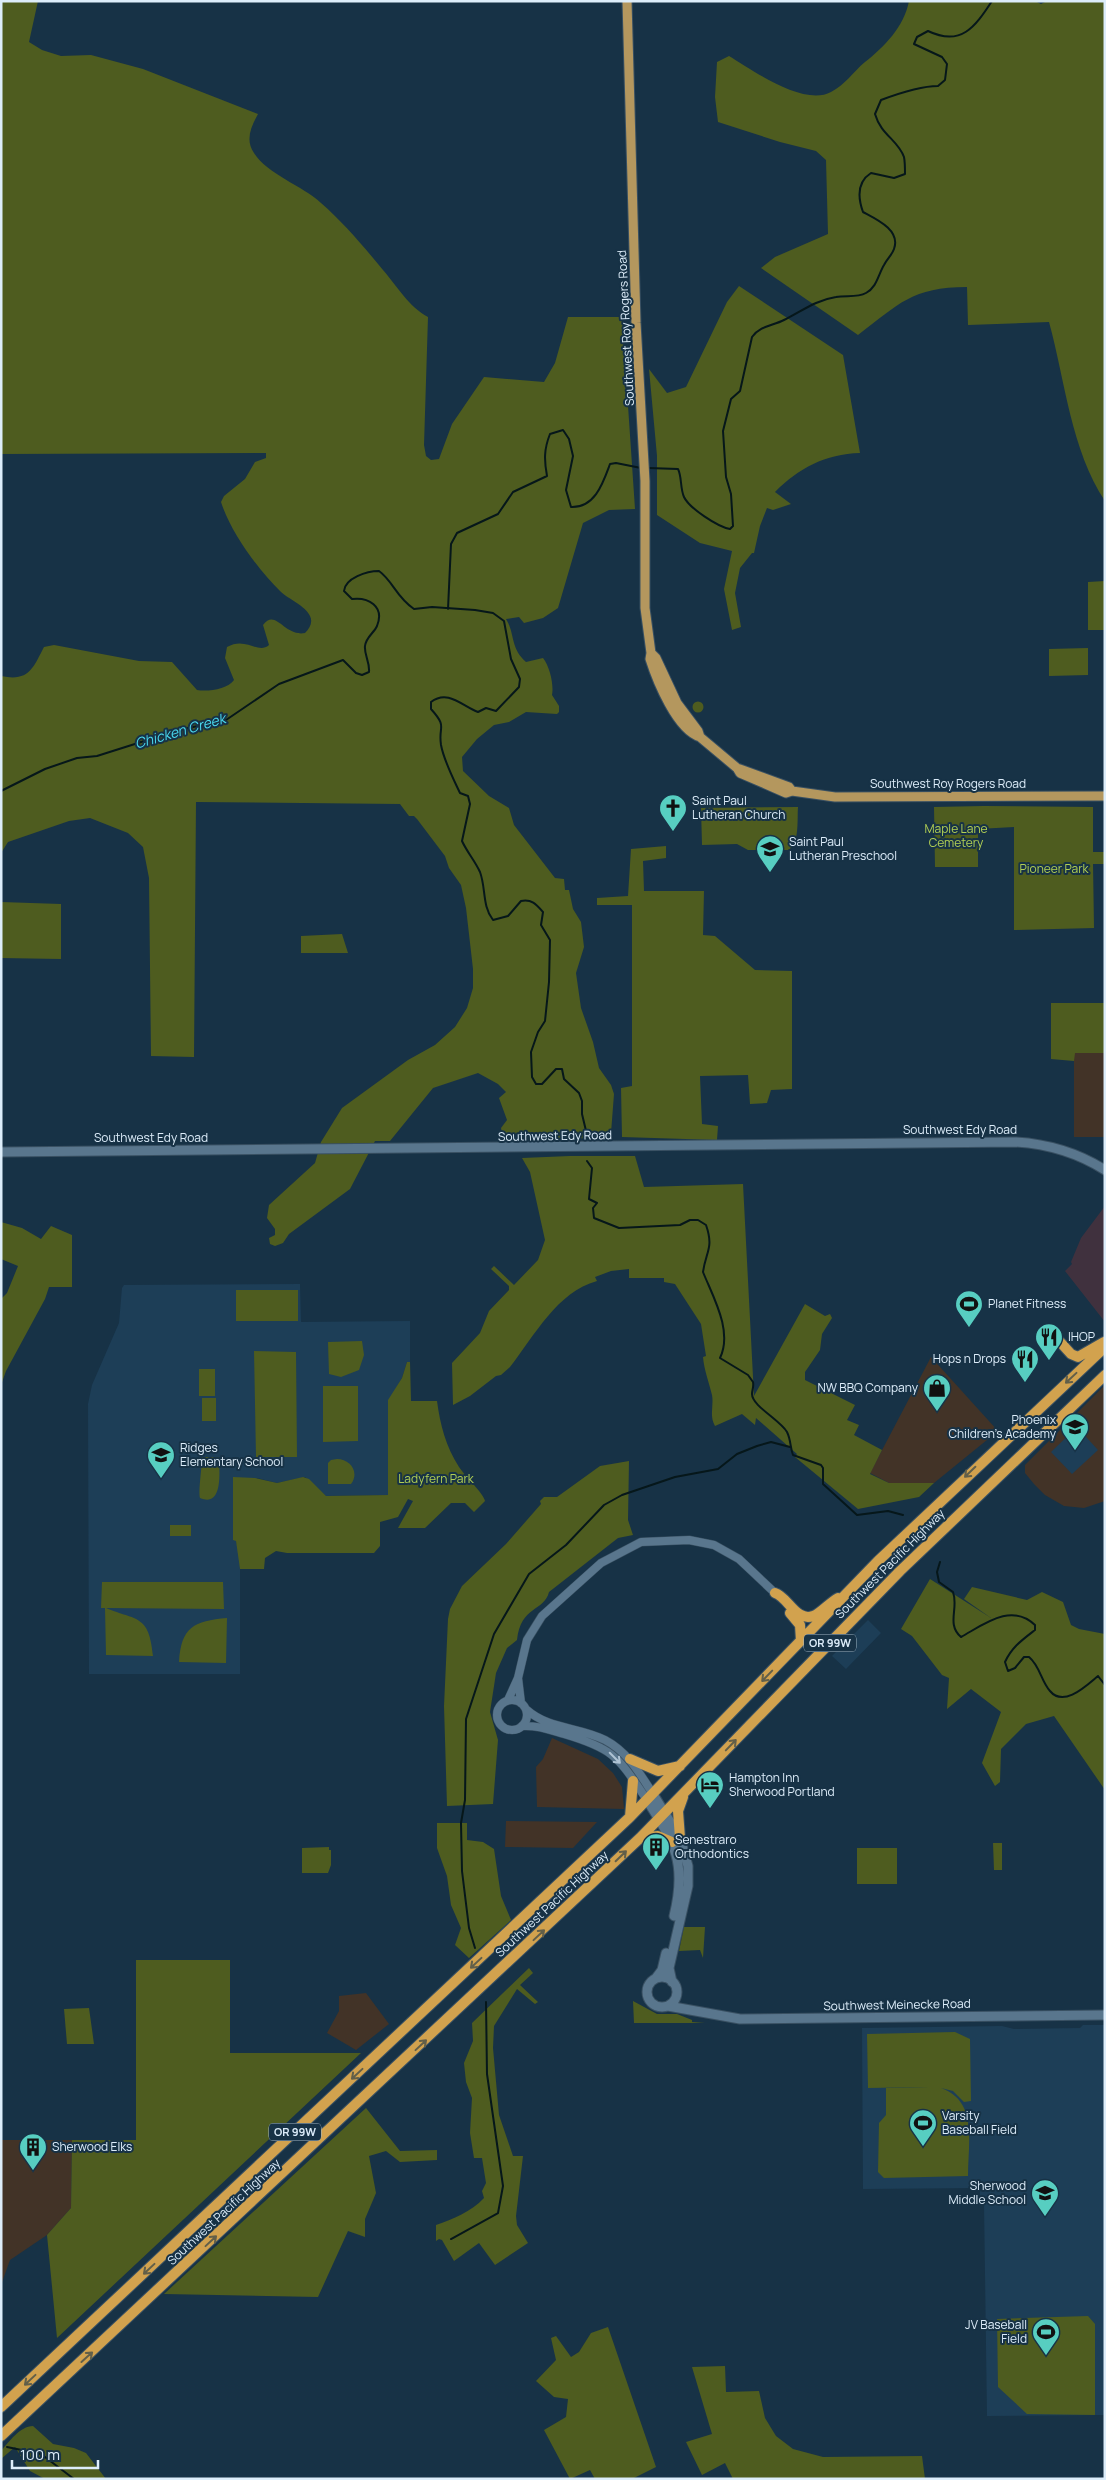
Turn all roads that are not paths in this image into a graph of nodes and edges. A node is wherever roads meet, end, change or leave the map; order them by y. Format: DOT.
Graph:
graph roads {
  1 [pos="627,1"];
  2 [pos="1105,796"];
  3 [pos="1,1152"];
  4 [pos="1105,1170"];
  5 [pos="1052,1333"];
  6 [pos="1105,1341"];
  7 [pos="1105,1346"];
  8 [pos="1105,1375"];
  9 [pos="774,1593"];
  10 [pos="847,1594"];
  11 [pos="801,1641"];
  12 [pos="518,1678"];
  13 [pos="508,1700"];
  14 [pos="521,1702"];
  15 [pos="526,1710"];
  16 [pos="522,1726"];
  17 [pos="630,1760"];
  18 [pos="680,1765"];
  19 [pos="634,1781"];
  20 [pos="684,1794"];
  21 [pos="650,1797"];
  22 [pos="662,1816"];
  23 [pos="630,1817"];
  24 [pos="640,1838"];
  25 [pos="676,1840"];
  26 [pos="656,1978"];
  27 [pos="674,1986"];
  28 [pos="668,2006"];
  29 [pos="690,2009"];
  30 [pos="1105,2015"];
  31 [pos="1,2407"];
  32 [pos="1,2436"];
  1 -- 2 [label="main road, Southwest Roy Rogers Road"];
  3 -- 4 [label="main road, Southwest Edy Road"];
  5 -- 6 [label="highway"];
  7 -- 10 [label="highway, Southwest Pacific Highway / OR 99W, one-way"];
  20 -- 8 [label="highway, Southwest Pacific Highway / OR 99W, one-way"];
  9 -- 10 [label="highway"];
  9 -- 11 [label="highway"];
  9 -- 12 [label="street"];
  10 -- 11 [label="highway, Southwest Pacific Highway / OR 99W"];
  11 -- 18 [label="highway, Southwest Pacific Highway / OR 99W, one-way"];
  12 -- 13 [label="street"];
  12 -- 14 [label="street"];
  13 -- 14 [label="street"];
  13 -- 16 [label="street"];
  14 -- 15 [label="street"];
  15 -- 16 [label="street"];
  15 -- 17 [label="street"];
  16 -- 19 [label="street, one-way"];
  17 -- 18 [label="highway"];
  17 -- 21 [label="street"];
  18 -- 21 [label="highway, Southwest Pacific Highway / OR 99W"];
  19 -- 21 [label="street"];
  19 -- 23 [label="highway"];
  20 -- 22 [label="highway, Southwest Pacific Highway / OR 99W"];
  20 -- 25 [label="highway"];
  21 -- 22 [label="main road"];
  21 -- 23 [label="highway, Southwest Pacific Highway / OR 99W"];
  22 -- 24 [label="highway, Southwest Pacific Highway / OR 99W"];
  22 -- 25 [label="main road"];
  23 -- 31 [label="highway, Southwest Pacific Highway / OR 99W, one-way"];
  24 -- 25 [label="highway"];
  32 -- 24 [label="highway, Southwest Pacific Highway / OR 99W, one-way"];
  25 -- 26 [label="main road"];
  25 -- 27 [label="main road"];
  26 -- 27 [label="main road"];
  26 -- 28 [label="main road"];
  27 -- 28 [label="main road"];
  27 -- 29 [label="main road"];
  28 -- 29 [label="main road, Southwest Meinecke Road"];
  29 -- 30 [label="main road, Southwest Meinecke Road"];
}
